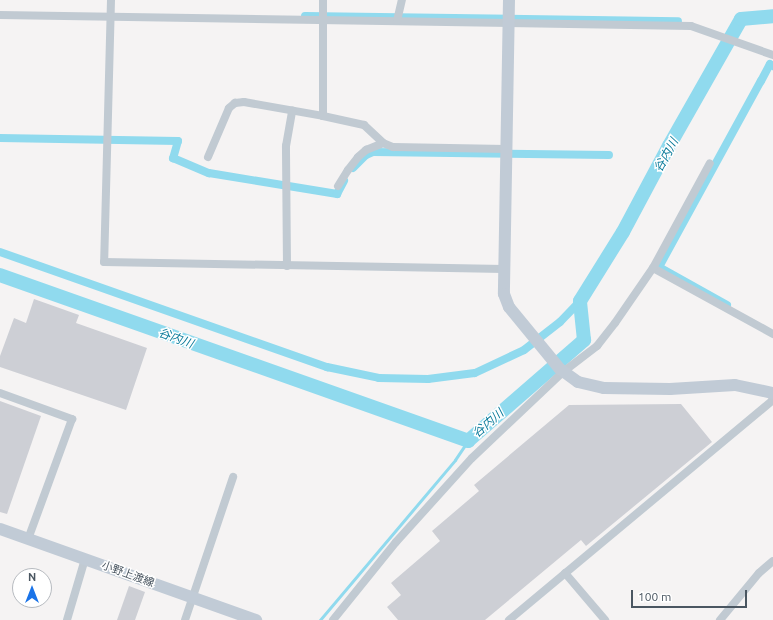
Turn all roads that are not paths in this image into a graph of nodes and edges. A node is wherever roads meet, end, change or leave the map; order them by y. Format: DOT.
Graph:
graph roads {
  1 [pos="111,0"];
  2 [pos="323,0"];
  3 [pos="402,0"];
  4 [pos="509,0"];
  5 [pos="0,15"];
  6 [pos="110,17"];
  7 [pos="322,20"];
  8 [pos="397,21"];
  9 [pos="508,23"];
  10 [pos="773,55"];
  11 [pos="292,111"];
  12 [pos="323,116"];
  13 [pos="383,143"];
  14 [pos="506,149"];
  15 [pos="208,157"];
  16 [pos="710,163"];
  17 [pos="338,186"];
  18 [pos="287,266"];
  19 [pos="653,268"];
  20 [pos="504,269"];
  21 [pos="773,334"];
  22 [pos="559,367"];
  23 [pos="0,393"];
  24 [pos="773,393"];
  25 [pos="233,477"];
  26 [pos="0,529"];
  27 [pos="28,539"];
  28 [pos="85,559"];
  29 [pos="773,561"];
  30 [pos="565,573"];
  31 [pos="193,598"];
  32 [pos="67,620"];
  33 [pos="185,620"];
  34 [pos="256,620"];
  35 [pos="333,620"];
  36 [pos="509,620"];
  37 [pos="605,620"];
  38 [pos="720,620"];
  1 -- 6 [label="street"];
  2 -- 7 [label="street"];
  3 -- 8 [label="street"];
  4 -- 9 [label="street"];
  5 -- 6 [label="street"];
  6 -- 7 [label="street"];
  6 -- 18 [label="street"];
  7 -- 8 [label="street"];
  7 -- 12 [label="street"];
  8 -- 9 [label="street"];
  9 -- 10 [label="street"];
  9 -- 14 [label="street"];
  11 -- 12 [label="street"];
  11 -- 15 [label="street"];
  11 -- 18 [label="street"];
  12 -- 13 [label="street"];
  13 -- 14 [label="street"];
  13 -- 17 [label="street"];
  14 -- 20 [label="street"];
  16 -- 19 [label="street"];
  18 -- 20 [label="street"];
  19 -- 21 [label="street"];
  19 -- 22 [label="street"];
  20 -- 22 [label="street"];
  22 -- 24 [label="street"];
  22 -- 35 [label="street"];
  23 -- 27 [label="street"];
  24 -- 30 [label="street"];
  25 -- 31 [label="street"];
  26 -- 27 [label="street, 小野上渡線"];
  27 -- 28 [label="street, 小野上渡線"];
  28 -- 31 [label="street, 小野上渡線"];
  28 -- 32 [label="street"];
  29 -- 38 [label="street"];
  30 -- 36 [label="street"];
  30 -- 37 [label="street"];
  31 -- 33 [label="street"];
  31 -- 34 [label="street, 小野上渡線"];
}
